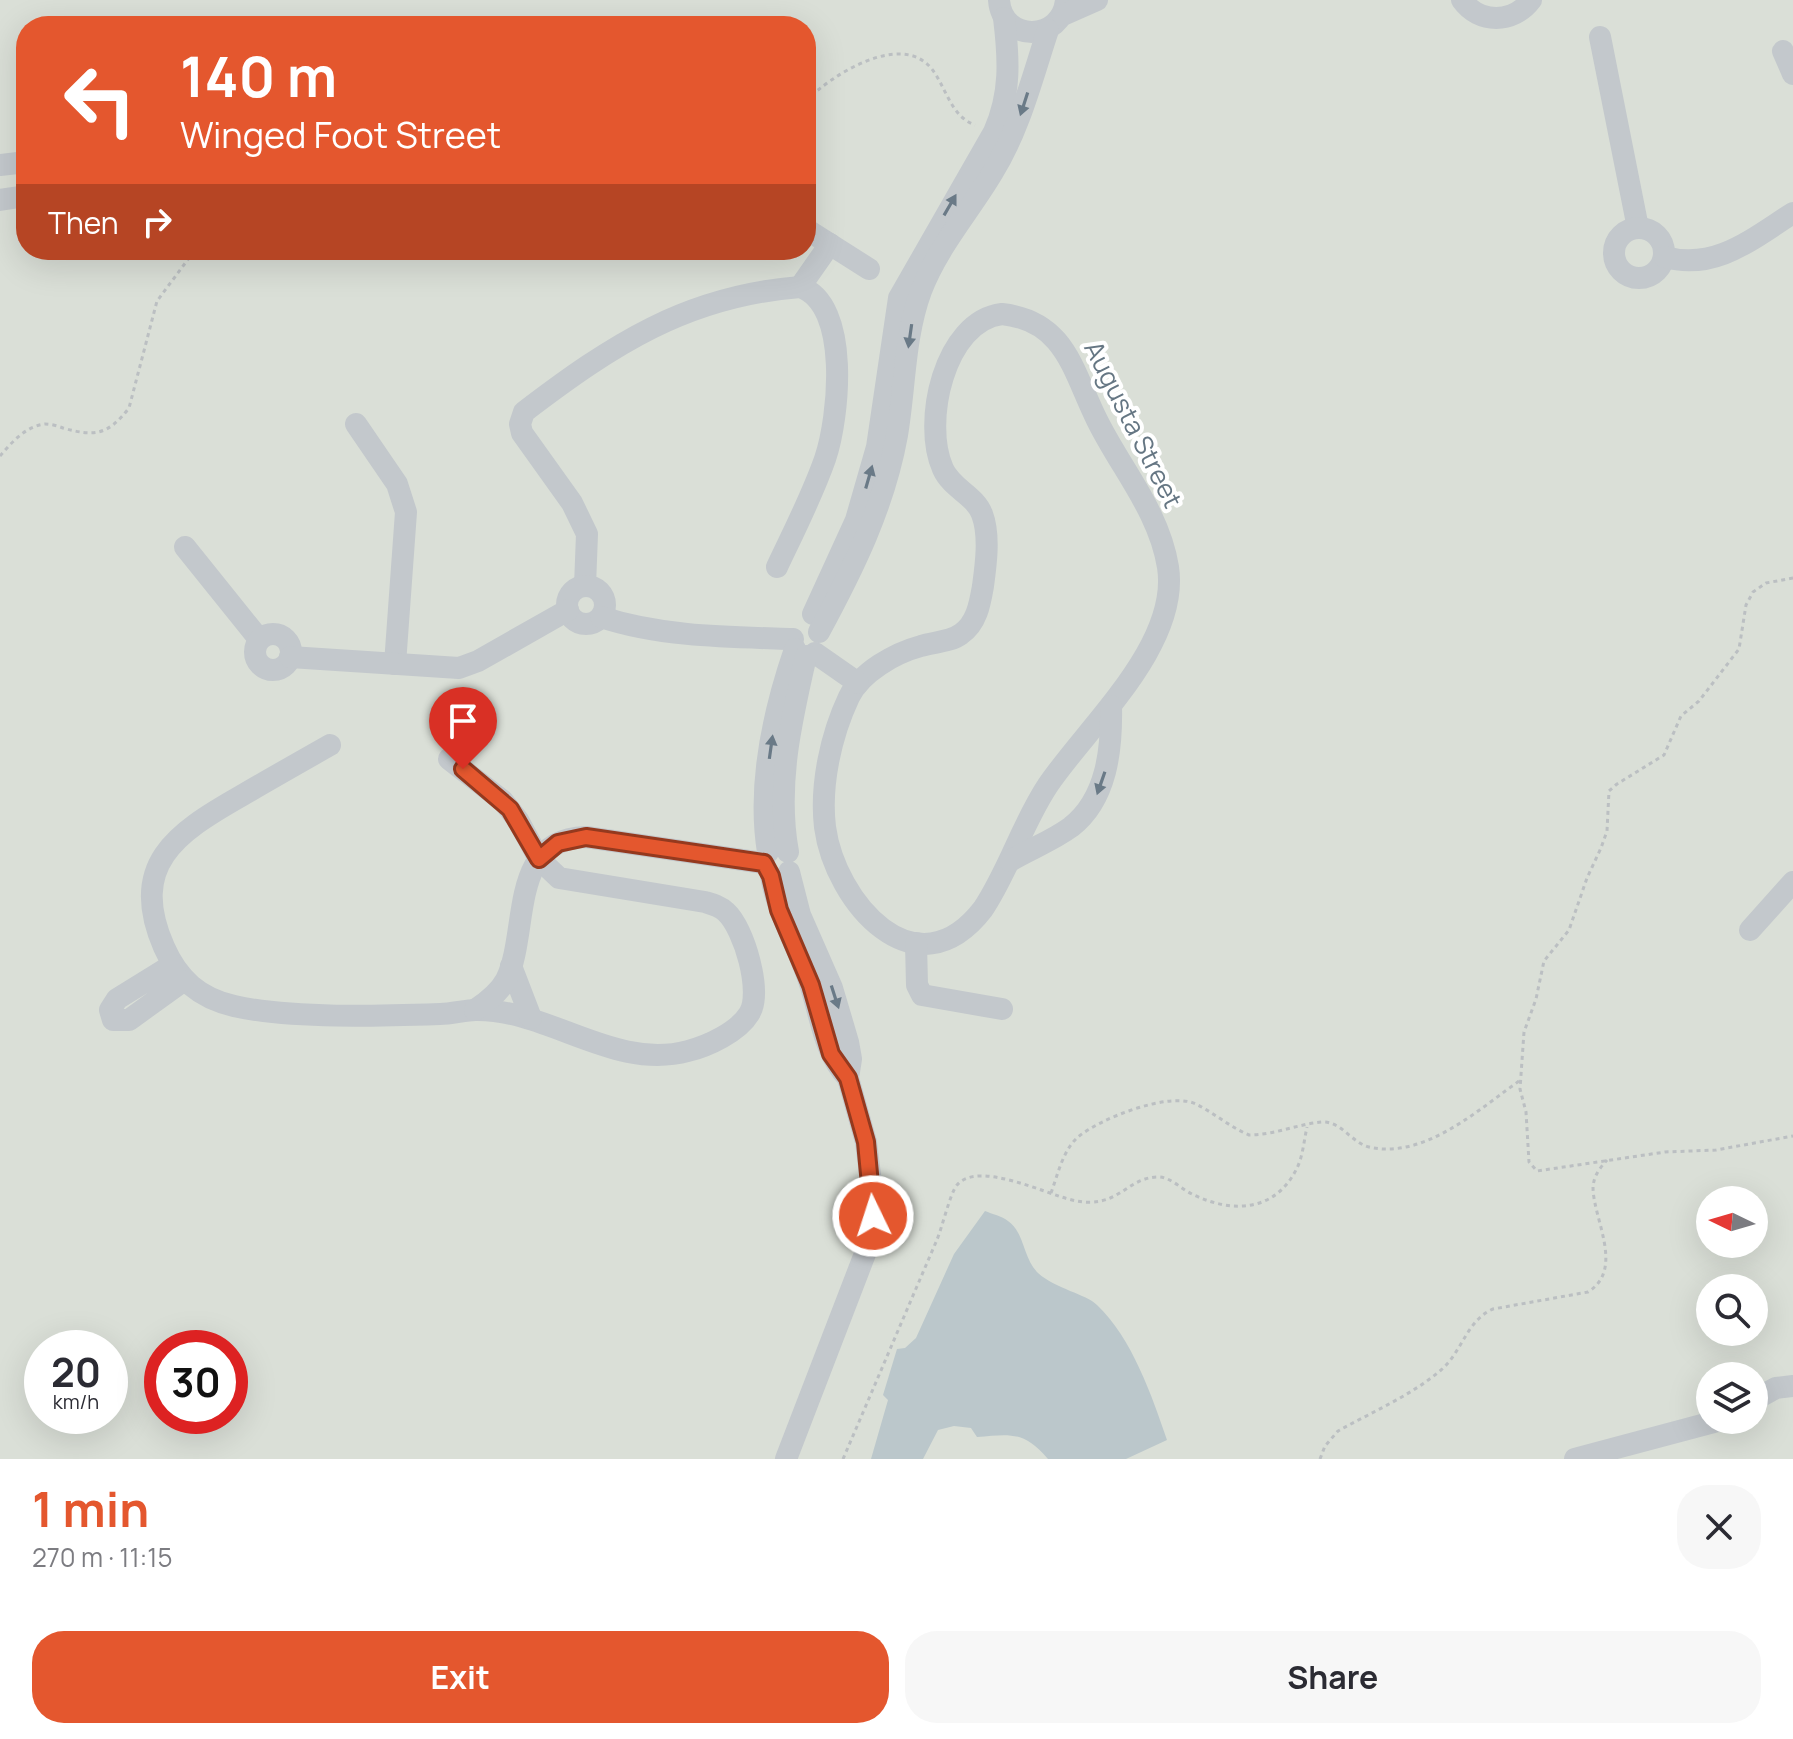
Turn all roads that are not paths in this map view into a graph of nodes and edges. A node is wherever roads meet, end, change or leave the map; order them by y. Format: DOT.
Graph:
graph roads {
  1 [pos="1097,0"];
  2 [pos="1462,0"];
  3 [pos="1531,0"];
  4 [pos="998,6"];
  5 [pos="1059,15"];
  6 [pos="1600,37"];
  7 [pos="1783,51"];
  8 [pos="1793,74"];
  9 [pos="1793,213"];
  10 [pos="1638,228"];
  11 [pos="816,235"];
  12 [pos="830,244"];
  13 [pos="1665,257"];
  14 [pos="869,269"];
  15 [pos="800,287"];
  16 [pos="356,424"];
  17 [pos="185,547"];
  18 [pos="777,567"];
  19 [pos="585,586"];
  20 [pos="568,610"];
  21 [pos="601,617"];
  22 [pos="806,642"];
  23 [pos="395,664"];
  24 [pos="858,683"];
  25 [pos="1111,706"];
  26 [pos="330,745"];
  27 [pos="449,759"];
  28 [pos="539,859"];
  29 [pos="1010,861"];
  30 [pos="776,863"];
  31 [pos="1793,882"];
  32 [pos="1750,930"];
  33 [pos="916,943"];
  34 [pos="511,966"];
  35 [pos="1002,1009"];
  36 [pos="475,1010"];
  37 [pos="531,1018"];
  38 [pos="1793,1386"];
  39 [pos="1768,1392"];
  40 [pos="1696,1427"];
  41 [pos="786,1459"];
  42 [pos="1575,1459"];
  1 -- 5 [label="street"];
  2 -- 3 [label="street"];
  4 -- 5 [label="street"];
  22 -- 4 [label="street, one-way"];
  5 -- 22 [label="street, one-way"];
  6 -- 10 [label="street"];
  7 -- 8 [label="street"];
  9 -- 13 [label="street"];
  10 -- 13 [label="street"];
  10 -- 13 [label="street"];
  11 -- 12 [label="street"];
  12 -- 14 [label="street"];
  12 -- 15 [label="street"];
  15 -- 18 [label="street"];
  15 -- 19 [label="street"];
  16 -- 23 [label="street"];
  17 -- 23 [label="street"];
  19 -- 20 [label="street"];
  19 -- 21 [label="street"];
  20 -- 21 [label="street"];
  20 -- 23 [label="street"];
  21 -- 22 [label="street"];
  22 -- 24 [label="street"];
  22 -- 30 [label="street"];
  24 -- 25 [label="street, Augusta Street"];
  24 -- 33 [label="street"];
  25 -- 29 [label="street, Augusta Street"];
  25 -- 29 [label="street, Augusta Street, one-way"];
  26 -- 36 [label="street"];
  27 -- 28 [label="street"];
  28 -- 30 [label="street"];
  28 -- 34 [label="street"];
  28 -- 37 [label="street"];
  29 -- 33 [label="street, Augusta Street"];
  30 -- 41 [label="street"];
  31 -- 32 [label="street"];
  33 -- 35 [label="street"];
  34 -- 36 [label="street"];
  34 -- 37 [label="street"];
  36 -- 37 [label="street"];
  38 -- 39 [label="street"];
  40 -- 42 [label="street"];
}
